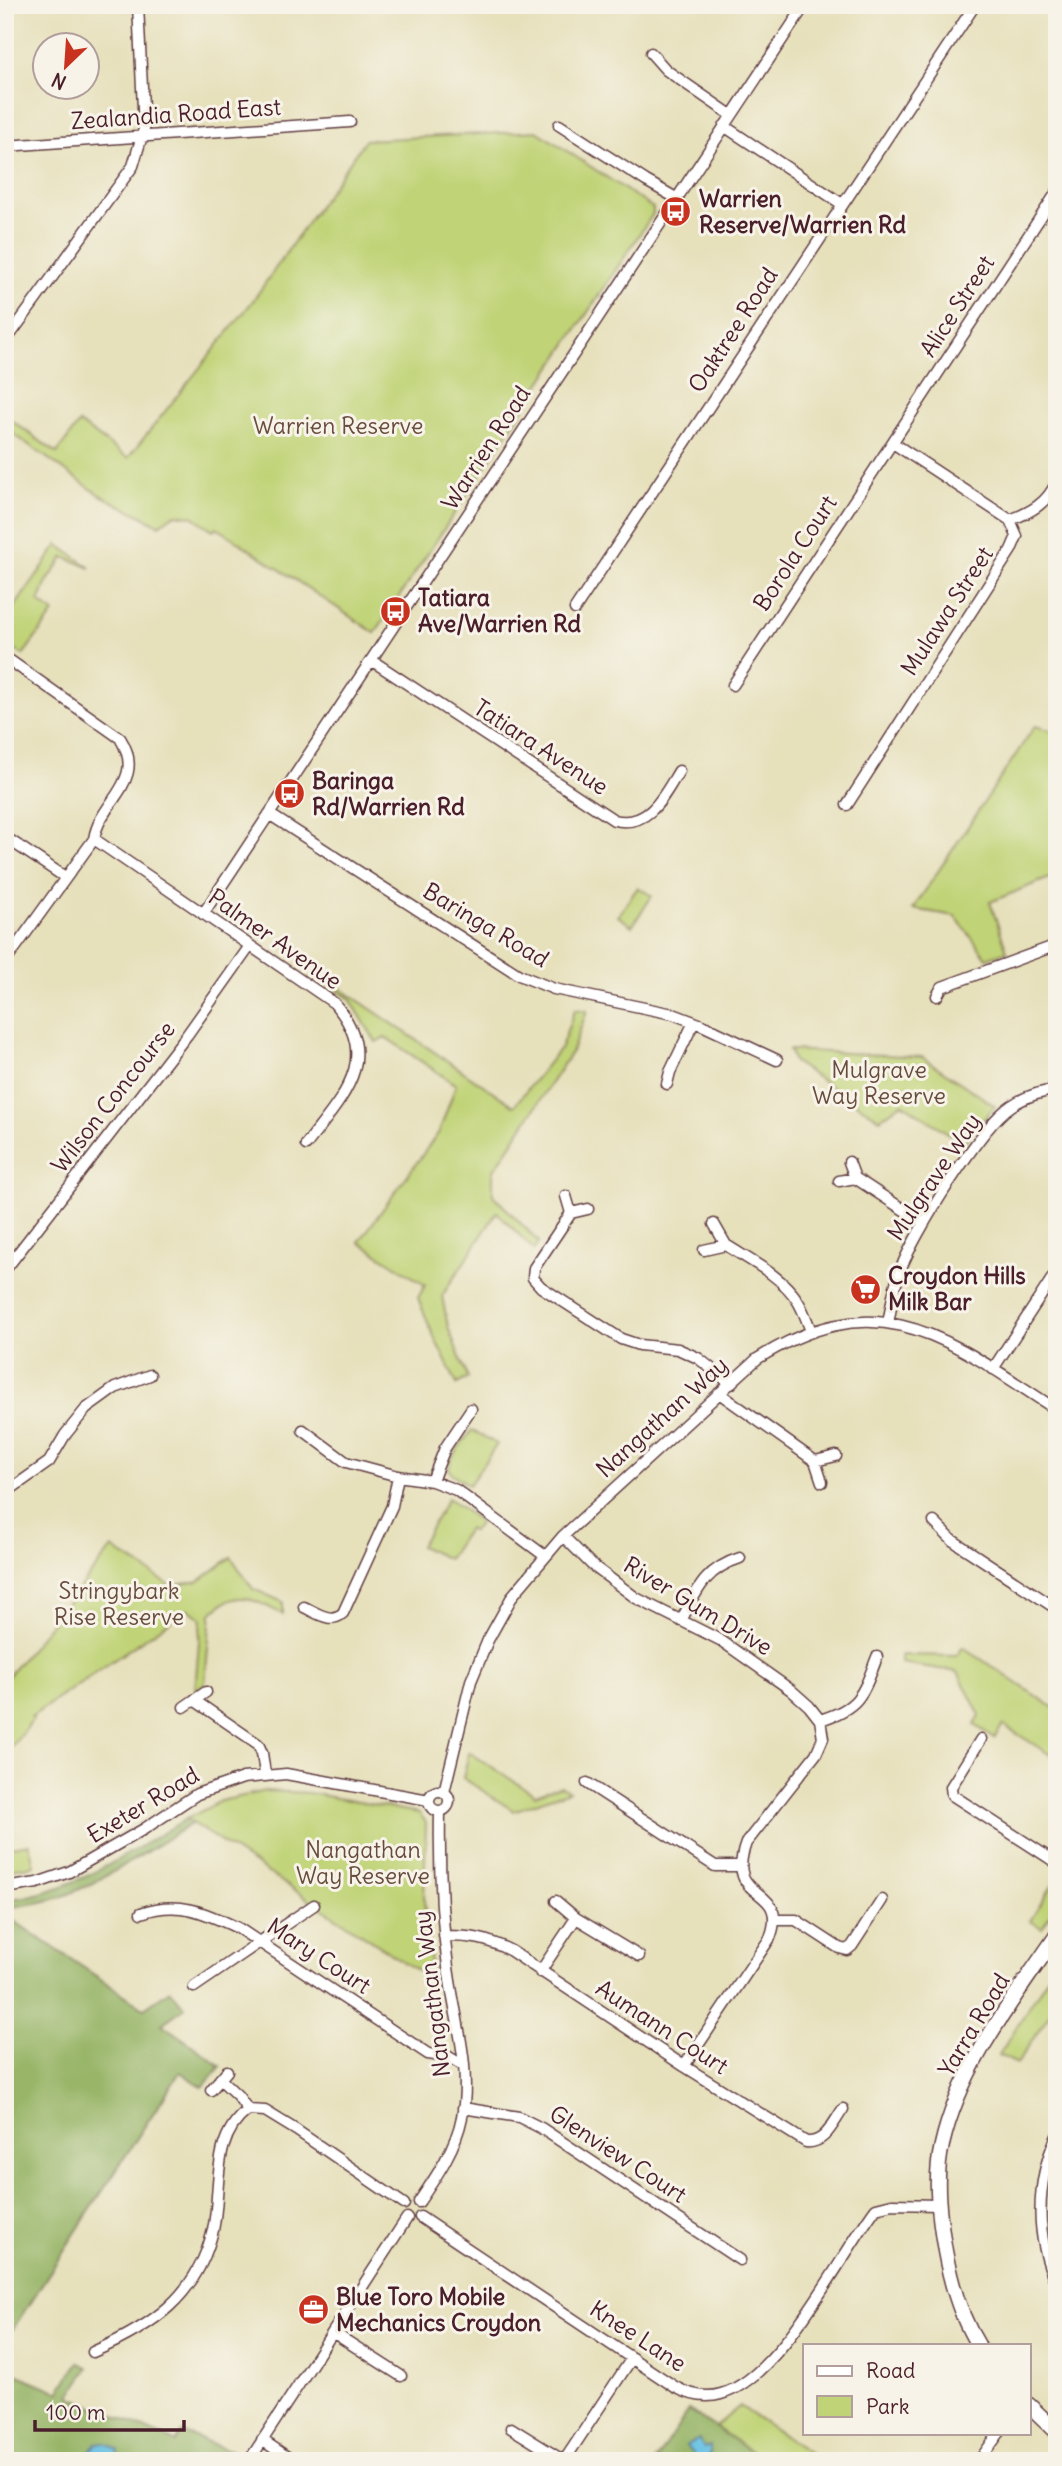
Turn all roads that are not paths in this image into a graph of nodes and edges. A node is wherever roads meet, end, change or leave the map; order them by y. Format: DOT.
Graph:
graph roads {
  1 [pos="138,5"];
  2 [pos="805,5"];
  3 [pos="975,5"];
  4 [pos="651,53"];
  5 [pos="731,116"];
  6 [pos="350,122"];
  7 [pos="559,125"];
  8 [pos="724,126"];
  9 [pos="142,138"];
  10 [pos="5,146"];
  11 [pos="1057,192"];
  12 [pos="676,198"];
  13 [pos="842,204"];
  14 [pos="5,342"];
  15 [pos="893,443"];
  16 [pos="1057,481"];
  17 [pos="1010,520"];
  18 [pos="575,609"];
  19 [pos="5,657"];
  20 [pos="371,660"];
  21 [pos="733,685"];
  22 [pos="679,771"];
  23 [pos="846,805"];
  24 [pos="269,814"];
  25 [pos="5,837"];
  26 [pos="94,839"];
  27 [pos="65,877"];
  28 [pos="202,914"];
  29 [pos="1057,945"];
  30 [pos="250,946"];
  31 [pos="5,962"];
  32 [pos="937,996"];
  33 [pos="694,1022"];
  34 [pos="777,1060"];
  35 [pos="667,1084"];
  36 [pos="1057,1090"];
  37 [pos="306,1144"];
  38 [pos="849,1162"];
  39 [pos="855,1178"];
  40 [pos="839,1181"];
  41 [pos="566,1196"];
  42 [pos="588,1209"];
  43 [pos="571,1213"];
  44 [pos="925,1223"];
  45 [pos="714,1224"];
  46 [pos="726,1245"];
  47 [pos="704,1250"];
  48 [pos="5,1270"];
  49 [pos="1057,1271"];
  50 [pos="888,1323"];
  51 [pos="811,1331"];
  52 [pos="993,1368"];
  53 [pos="150,1376"];
  54 [pos="731,1384"];
  55 [pos="719,1393"];
  56 [pos="471,1409"];
  57 [pos="1057,1410"];
  58 [pos="303,1430"];
  59 [pos="836,1456"];
  60 [pos="815,1461"];
  61 [pos="398,1476"];
  62 [pos="432,1481"];
  63 [pos="822,1482"];
  64 [pos="5,1493"];
  65 [pos="934,1522"];
  66 [pos="563,1536"];
  67 [pos="545,1556"];
  68 [pos="740,1558"];
  69 [pos="304,1607"];
  70 [pos="1057,1608"];
  71 [pos="681,1621"];
  72 [pos="877,1657"];
  73 [pos="206,1692"];
  74 [pos="194,1700"];
  75 [pos="184,1707"];
  76 [pos="820,1720"];
  77 [pos="981,1740"];
  78 [pos="265,1774"];
  79 [pos="587,1783"];
  80 [pos="444,1792"];
  81 [pos="429,1800"];
  82 [pos="440,1811"];
  83 [pos="1057,1863"];
  84 [pos="741,1866"];
  85 [pos="5,1888"];
  86 [pos="882,1899"];
  87 [pos="556,1901"];
  88 [pos="314,1905"];
  89 [pos="141,1913"];
  90 [pos="576,1918"];
  91 [pos="776,1920"];
  92 [pos="444,1936"];
  93 [pos="1057,1936"];
  94 [pos="261,1942"];
  95 [pos="639,1956"];
  96 [pos="540,1972"];
  97 [pos="194,1987"];
  98 [pos="464,2066"];
  99 [pos="684,2066"];
  100 [pos="211,2090"];
  101 [pos="463,2108"];
  102 [pos="843,2109"];
  103 [pos="248,2110"];
  104 [pos="1057,2136"];
  105 [pos="419,2203"];
  106 [pos="404,2204"];
  107 [pos="938,2205"];
  108 [pos="420,2217"];
  109 [pos="407,2218"];
  110 [pos="740,2260"];
  111 [pos="1057,2285"];
  112 [pos="334,2333"];
  113 [pos="977,2344"];
  114 [pos="93,2352"];
  115 [pos="632,2358"];
  116 [pos="401,2376"];
  117 [pos="1030,2406"];
  118 [pos="511,2428"];
  119 [pos="1057,2432"];
  120 [pos="998,2434"];
  121 [pos="262,2440"];
  122 [pos="249,2461"];
  123 [pos="293,2461"];
  124 [pos="564,2461"];
  125 [pos="979,2461"];
  1 -- 9 [label="street"];
  2 -- 5 [label="street, Warrien Road"];
  3 -- 13 [label="street, Oaktree Road"];
  4 -- 5 [label="street"];
  5 -- 8 [label="street, Warrien Road"];
  6 -- 9 [label="street, Zealandia Road East"];
  7 -- 12 [label="street"];
  8 -- 12 [label="street, Warrien Road"];
  8 -- 13 [label="street"];
  9 -- 10 [label="street, Zealandia Road East"];
  9 -- 14 [label="street"];
  11 -- 15 [label="street, Alice Street"];
  12 -- 20 [label="street, Warrien Road"];
  13 -- 18 [label="street, Oaktree Road"];
  15 -- 17 [label="street"];
  15 -- 21 [label="street, Borola Court"];
  16 -- 17 [label="street"];
  17 -- 23 [label="street, Mulawa Street"];
  19 -- 26 [label="street"];
  20 -- 22 [label="street, Tatiara Avenue"];
  20 -- 24 [label="street, Warrien Road"];
  24 -- 28 [label="street, Warrien Road"];
  24 -- 33 [label="street, Baringa Road"];
  25 -- 27 [label="street"];
  26 -- 27 [label="street"];
  26 -- 28 [label="street, Palmer Avenue"];
  27 -- 31 [label="street"];
  28 -- 30 [label="street, Palmer Avenue"];
  29 -- 32 [label="street"];
  30 -- 37 [label="street, Palmer Avenue"];
  30 -- 48 [label="street, Wilson Concourse"];
  33 -- 34 [label="street, Baringa Road"];
  33 -- 35 [label="street"];
  36 -- 44 [label="street, Mulgrave Way"];
  38 -- 39 [label="street"];
  39 -- 40 [label="street"];
  39 -- 44 [label="street"];
  41 -- 43 [label="street"];
  42 -- 43 [label="street"];
  43 -- 54 [label="street"];
  44 -- 50 [label="street, Mulgrave Way"];
  45 -- 46 [label="street"];
  46 -- 47 [label="street"];
  46 -- 51 [label="street"];
  49 -- 52 [label="street"];
  50 -- 51 [label="street, Nangathan Way"];
  50 -- 52 [label="street, Nangathan Way"];
  51 -- 54 [label="street, Nangathan Way"];
  52 -- 57 [label="street, Nangathan Way"];
  53 -- 64 [label="street"];
  54 -- 55 [label="street, Nangathan Way"];
  55 -- 60 [label="street"];
  55 -- 66 [label="street, Nangathan Way"];
  56 -- 62 [label="street"];
  58 -- 61 [label="street"];
  59 -- 60 [label="street"];
  60 -- 63 [label="street"];
  61 -- 62 [label="street"];
  61 -- 69 [label="street"];
  62 -- 67 [label="street"];
  65 -- 70 [label="street"];
  66 -- 67 [label="street, Nangathan Way"];
  66 -- 71 [label="street, River Gum Drive"];
  67 -- 80 [label="street, Nangathan Way"];
  68 -- 71 [label="street"];
  71 -- 76 [label="street, River Gum Drive"];
  72 -- 76 [label="street"];
  73 -- 74 [label="street"];
  74 -- 75 [label="street"];
  74 -- 78 [label="street"];
  76 -- 84 [label="street"];
  77 -- 83 [label="street"];
  78 -- 81 [label="street, Exeter Road"];
  78 -- 85 [label="street, Exeter Road"];
  79 -- 84 [label="street"];
  80 -- 81 [label="street"];
  80 -- 82 [label="street"];
  81 -- 82 [label="street"];
  82 -- 92 [label="street, Nangathan Way"];
  84 -- 91 [label="street"];
  86 -- 91 [label="street"];
  87 -- 90 [label="street"];
  88 -- 94 [label="street"];
  89 -- 94 [label="street, Mary Court"];
  90 -- 95 [label="street"];
  90 -- 96 [label="street"];
  91 -- 99 [label="street"];
  92 -- 96 [label="street, Aumann Court"];
  92 -- 98 [label="street, Nangathan Way"];
  93 -- 107 [label="main road, Yarra Road"];
  94 -- 97 [label="street"];
  94 -- 98 [label="street, Mary Court"];
  96 -- 99 [label="street, Aumann Court"];
  98 -- 101 [label="street, Nangathan Way"];
  99 -- 102 [label="street, Aumann Court"];
  100 -- 103 [label="street"];
  101 -- 105 [label="street, Nangathan Way"];
  101 -- 110 [label="street, Glenview Court"];
  103 -- 106 [label="street"];
  103 -- 114 [label="street"];
  104 -- 111 [label="street"];
  105 -- 106 [label="street"];
  105 -- 108 [label="street"];
  106 -- 109 [label="street"];
  107 -- 113 [label="main road, Yarra Road"];
  107 -- 115 [label="street, Knee Lane"];
  108 -- 109 [label="street"];
  108 -- 115 [label="street, Knee Lane"];
  109 -- 112 [label="street"];
  112 -- 116 [label="street"];
  112 -- 121 [label="street"];
  115 -- 124 [label="street"];
  117 -- 119 [label="main road"];
  118 -- 124 [label="street"];
  120 -- 125 [label="street"];
  121 -- 122 [label="street"];
  121 -- 123 [label="street"];
}
